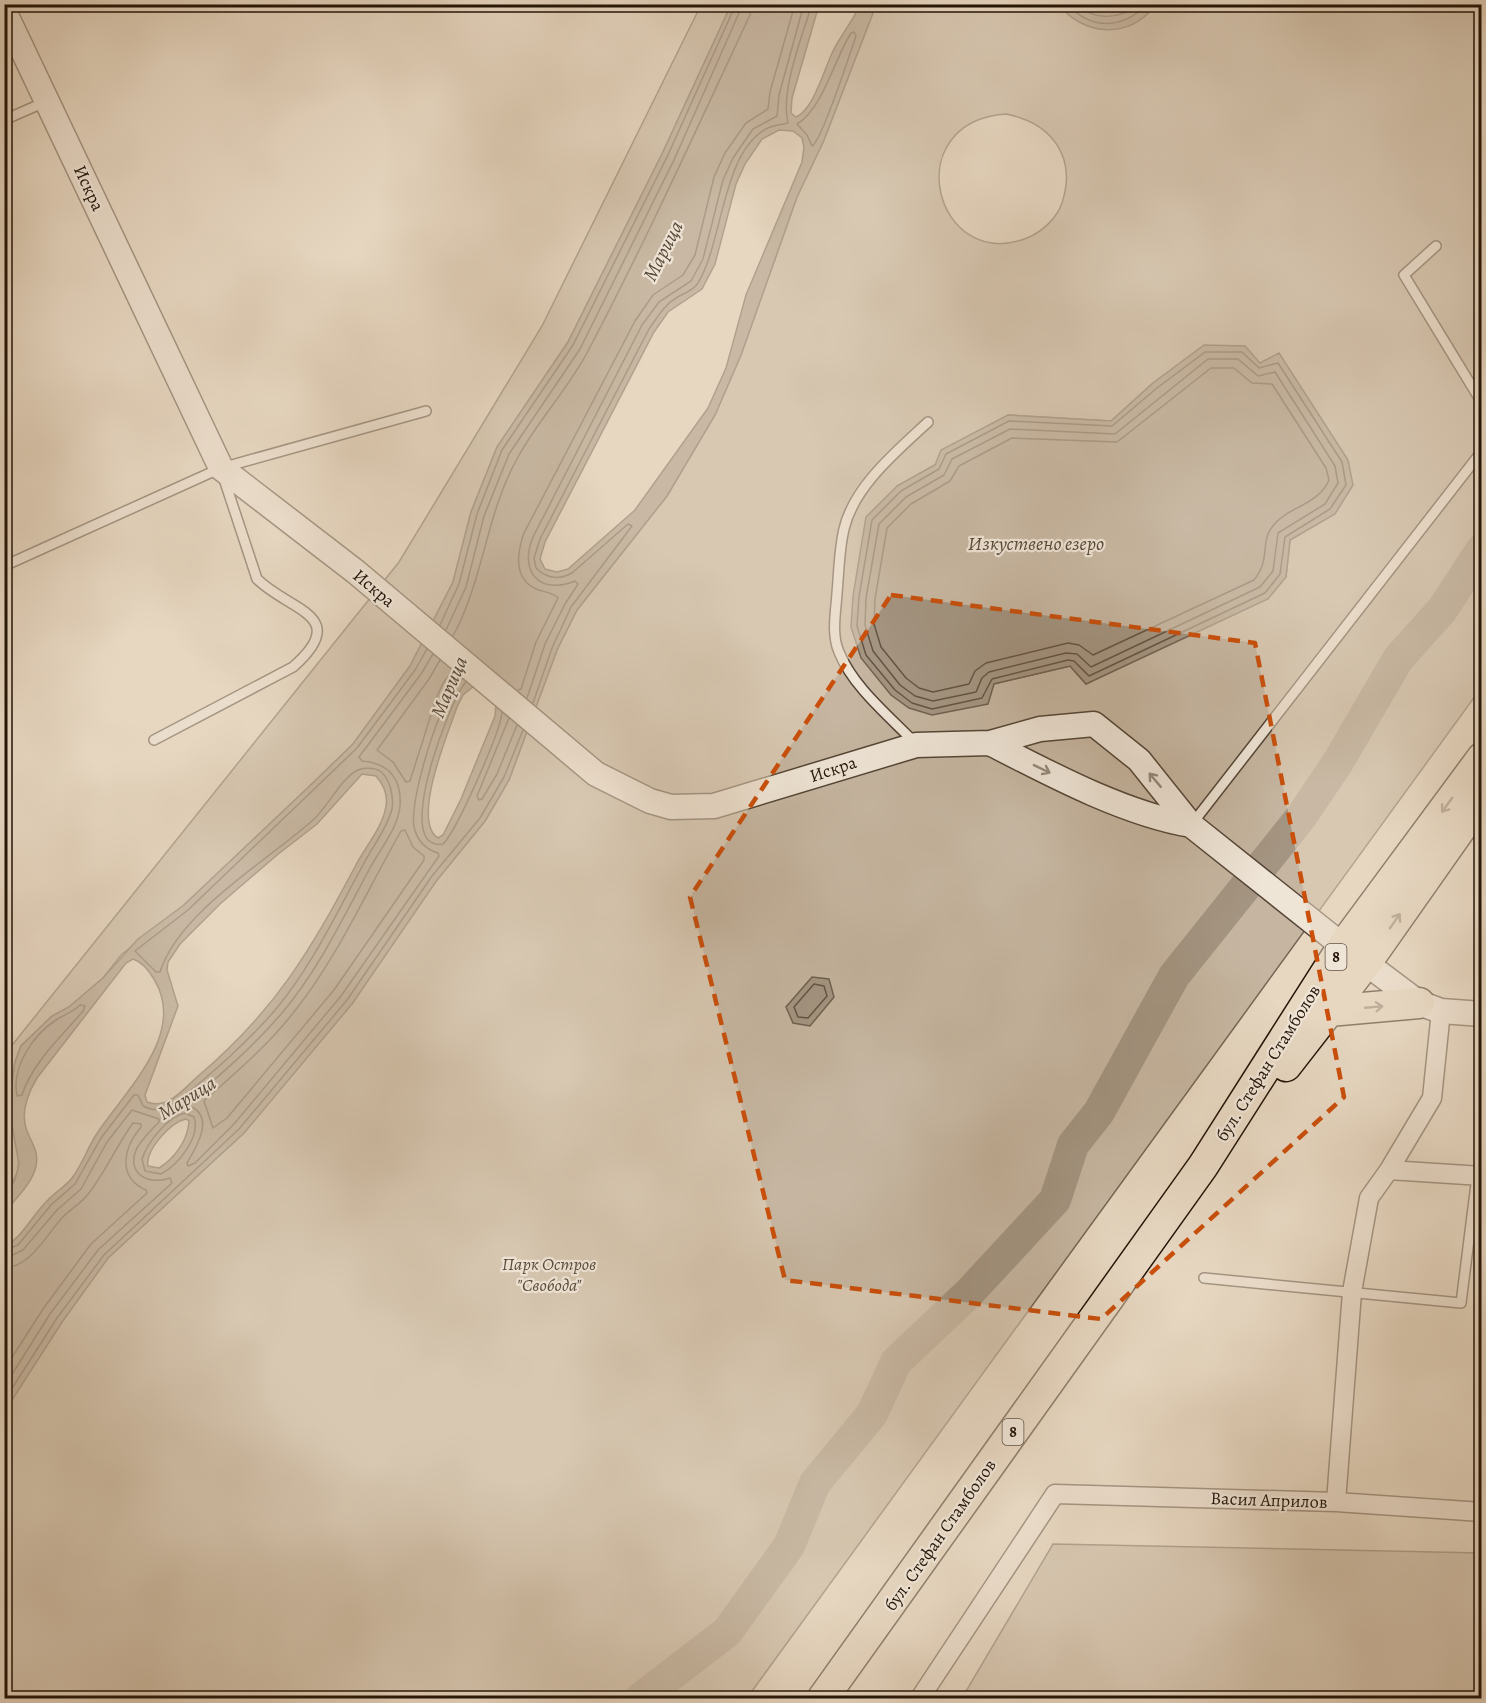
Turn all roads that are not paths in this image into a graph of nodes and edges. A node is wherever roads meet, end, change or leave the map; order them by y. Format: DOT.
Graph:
graph roads {
  1 [pos="4,11"];
  2 [pos="47,101"];
  3 [pos="4,120"];
  4 [pos="1436,246"];
  5 [pos="1482,403"];
  6 [pos="426,411"];
  7 [pos="928,422"];
  8 [pos="1482,451"];
  9 [pos="221,468"];
  10 [pos="4,566"];
  11 [pos="154,740"];
  12 [pos="990,743"];
  13 [pos="916,745"];
  14 [pos="1482,758"];
  15 [pos="1482,798"];
  16 [pos="1191,825"];
  17 [pos="1343,946"];
  18 [pos="1430,1007"];
  19 [pos="1329,1011"];
  20 [pos="1482,1014"];
  21 [pos="1203,1166"];
  22 [pos="1389,1170"];
  23 [pos="1479,1176"];
  24 [pos="1204,1278"];
  25 [pos="1352,1292"];
  26 [pos="1336,1502"];
  27 [pos="1482,1512"];
  28 [pos="823,1698"];
  29 [pos="920,1698"];
  1 -- 2 [label="street, Искра"];
  2 -- 3 [label="lane"];
  2 -- 9 [label="street, Искра"];
  4 -- 5 [label="lane"];
  6 -- 9 [label="lane"];
  7 -- 13 [label="lane"];
  8 -- 16 [label="lane"];
  9 -- 10 [label="lane"];
  9 -- 11 [label="lane"];
  9 -- 13 [label="street, Искра"];
  12 -- 13 [label="street, Искра"];
  12 -- 16 [label="street, one-way"];
  16 -- 12 [label="street, one-way"];
  14 -- 17 [label="main road, бул. Стефан Стамболов / 8, one-way"];
  17 -- 15 [label="main road, бул. Стефан Стамболов / 8, one-way"];
  16 -- 17 [label="street"];
  17 -- 18 [label="street"];
  17 -- 19 [label="main road, бул. Стефан Стамболов / 8"];
  17 -- 21 [label="main road, бул. Стефан Стамболов / 8"];
  19 -- 18 [label="main road, one-way"];
  18 -- 20 [label="street"];
  18 -- 22 [label="street"];
  19 -- 21 [label="main road, бул. Стефан Стамболов / 8"];
  21 -- 28 [label="main road, бул. Стефан Стамболов / 8"];
  22 -- 23 [label="street"];
  22 -- 25 [label="street"];
  23 -- 25 [label="lane"];
  24 -- 25 [label="lane"];
  25 -- 26 [label="street"];
  26 -- 27 [label="street, Васил Априлов"];
  26 -- 29 [label="street, Васил Априлов"];
}
